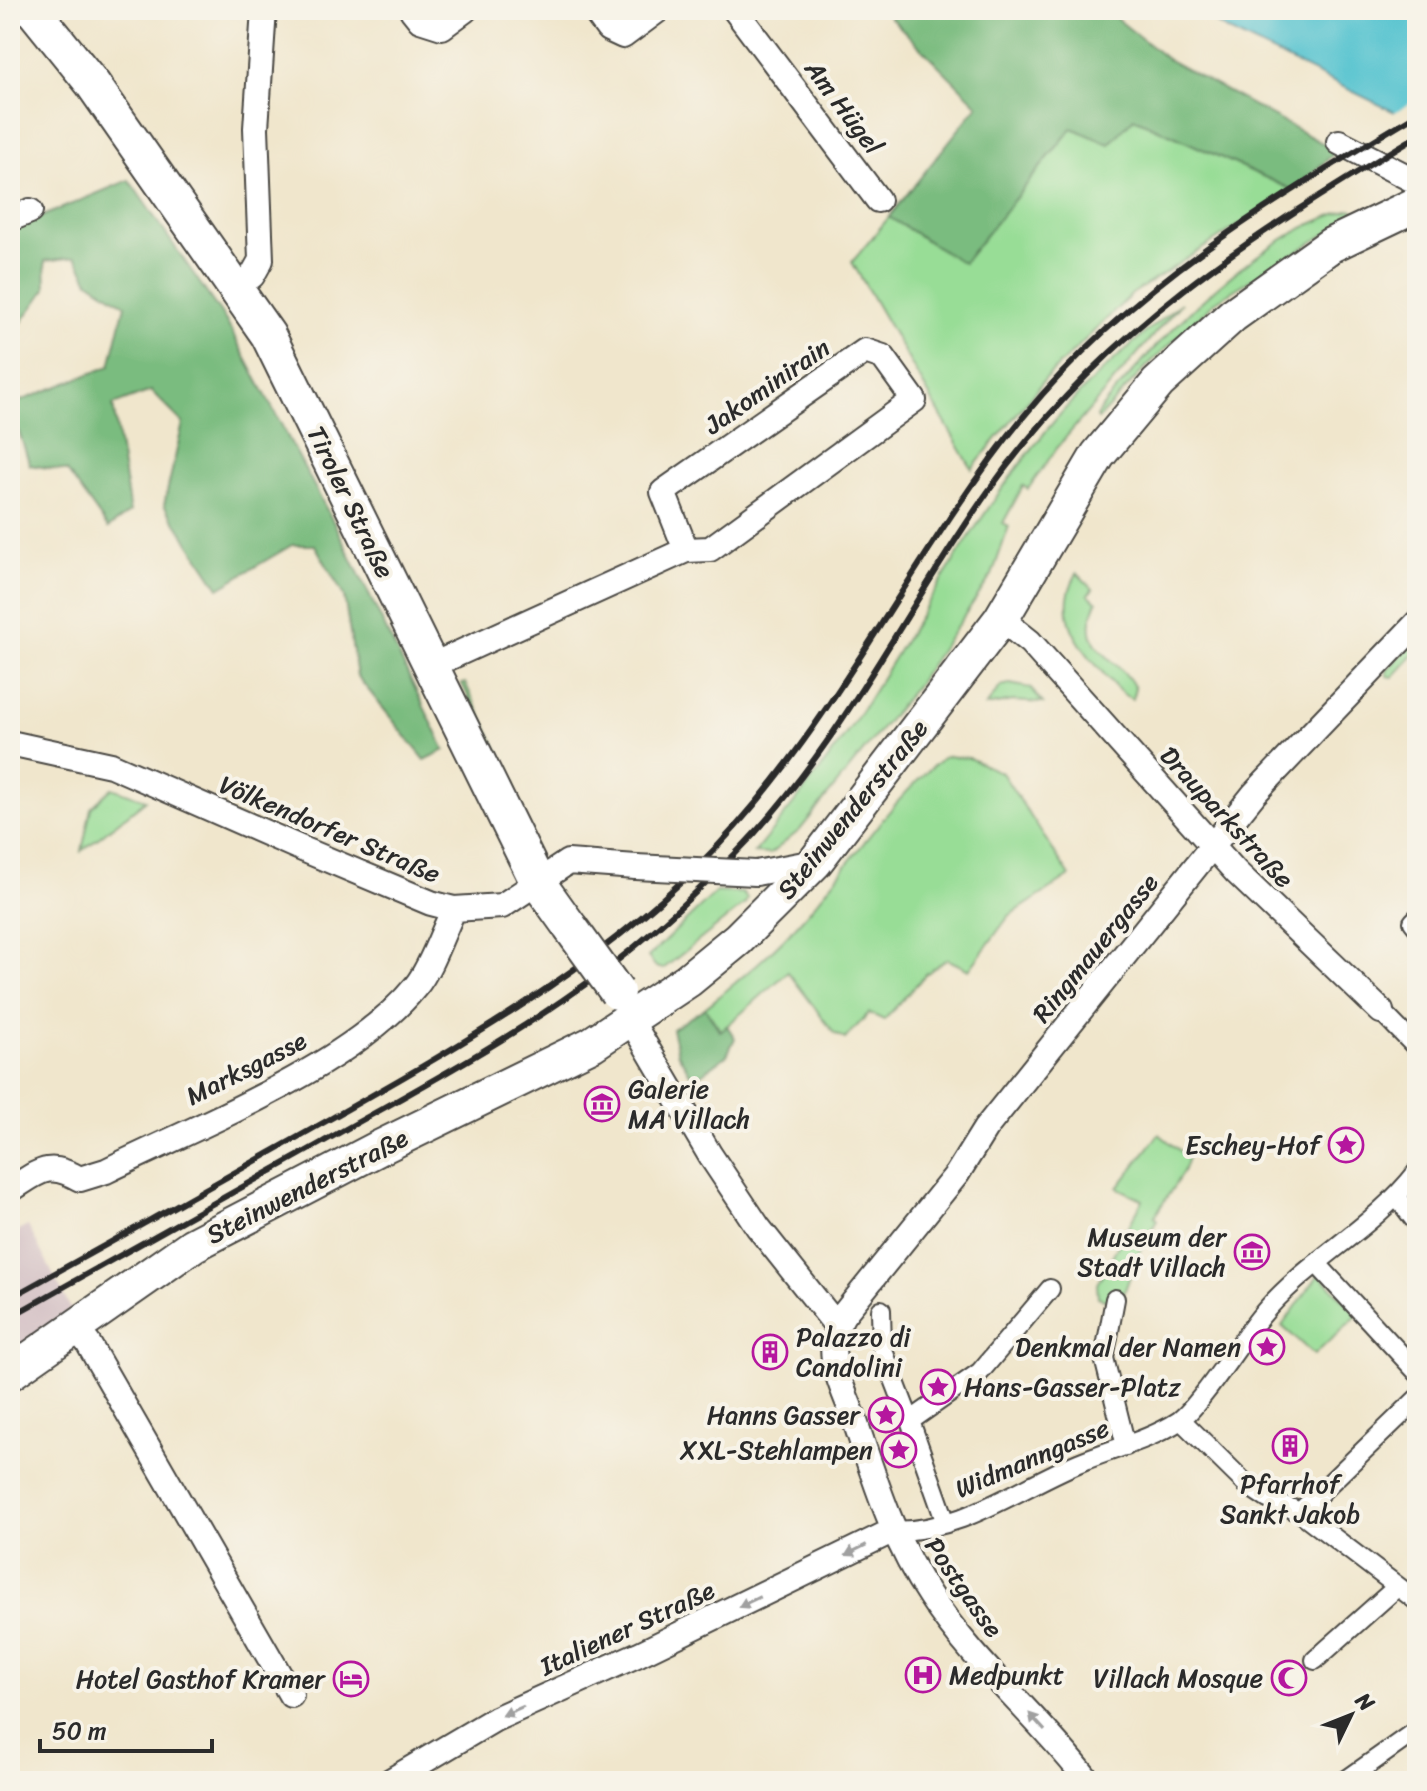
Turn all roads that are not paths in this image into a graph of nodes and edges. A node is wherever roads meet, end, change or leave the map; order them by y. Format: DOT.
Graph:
graph roads {
  1 [pos="33,10"];
  2 [pos="264,10"];
  3 [pos="412,10"];
  4 [pos="465,10"];
  5 [pos="594,10"];
  6 [pos="658,10"];
  7 [pos="735,10"];
  8 [pos="1339,142"];
  9 [pos="1414,198"];
  10 [pos="878,200"];
  11 [pos="237,286"];
  12 [pos="686,550"];
  13 [pos="1001,619"];
  14 [pos="1417,623"];
  15 [pos="433,665"];
  16 [pos="10,743"];
  17 [pos="1214,846"];
  18 [pos="815,862"];
  19 [pos="537,881"];
  20 [pos="454,909"];
  21 [pos="1417,918"];
  22 [pos="1417,927"];
  23 [pos="624,1006"];
  24 [pos="1381,1011"];
  25 [pos="1417,1048"];
  26 [pos="1417,1172"];
  27 [pos="10,1190"];
  28 [pos="1397,1197"];
  29 [pos="1417,1223"];
  30 [pos="1318,1265"];
  31 [pos="1050,1289"];
  32 [pos="1115,1299"];
  33 [pos="881,1310"];
  34 [pos="836,1325"];
  35 [pos="75,1327"];
  36 [pos="1417,1372"];
  37 [pos="10,1373"];
  38 [pos="1417,1399"];
  39 [pos="1181,1420"];
  40 [pos="910,1421"];
  41 [pos="1126,1446"];
  42 [pos="1300,1512"];
  43 [pos="946,1523"];
  44 [pos="892,1531"];
  45 [pos="1397,1587"];
  46 [pos="1417,1601"];
  47 [pos="1315,1660"];
  48 [pos="291,1695"];
  49 [pos="1417,1730"];
  50 [pos="390,1781"];
  51 [pos="1088,1781"];
  52 [pos="1345,1781"];
  1 -- 11 [label="main road, Tiroler Straße"];
  2 -- 11 [label="street"];
  3 -- 4 [label="street"];
  5 -- 6 [label="street"];
  7 -- 10 [label="street, Am Hügel"];
  8 -- 9 [label="street"];
  9 -- 13 [label="main road, Steinwenderstraße"];
  11 -- 15 [label="main road, Tiroler Straße"];
  12 -- 12 [label="street, Jakominirain"];
  12 -- 15 [label="street, Jakominirain"];
  13 -- 17 [label="street, Drauparkstraße"];
  13 -- 18 [label="main road, Steinwenderstraße"];
  14 -- 17 [label="street, Ringmauergasse"];
  15 -- 19 [label="main road, Tiroler Straße"];
  16 -- 20 [label="street, Völkendorfer Straße"];
  17 -- 24 [label="street, Drauparkstraße"];
  17 -- 34 [label="street, Ringmauergasse"];
  18 -- 19 [label="street, Völkendorfer Straße, bridge"];
  18 -- 23 [label="main road, Steinwenderstraße"];
  19 -- 20 [label="street, Völkendorfer Straße"];
  19 -- 23 [label="main road, Tiroler Straße, bridge"];
  20 -- 27 [label="street, Marksgasse"];
  21 -- 22 [label="street"];
  23 -- 34 [label="street"];
  23 -- 35 [label="main road, Steinwenderstraße"];
  24 -- 25 [label="street, Drauparkstraße"];
  26 -- 28 [label="street, Widmanngasse"];
  28 -- 29 [label="street"];
  28 -- 30 [label="street, Widmanngasse"];
  30 -- 36 [label="street"];
  30 -- 39 [label="street, Widmanngasse"];
  31 -- 40 [label="street"];
  32 -- 41 [label="street"];
  33 -- 40 [label="street"];
  34 -- 44 [label="street"];
  35 -- 37 [label="main road, Steinwenderstraße"];
  35 -- 48 [label="street"];
  38 -- 42 [label="street"];
  39 -- 41 [label="street, Widmanngasse"];
  39 -- 42 [label="street"];
  40 -- 43 [label="street"];
  41 -- 43 [label="street, Widmanngasse"];
  42 -- 45 [label="street"];
  43 -- 44 [label="street, Widmanngasse"];
  44 -- 50 [label="street, Italiener Straße, one-way"];
  51 -- 44 [label="street, Postgasse, one-way"];
  45 -- 46 [label="street"];
  45 -- 47 [label="street"];
  49 -- 52 [label="street"];
}
